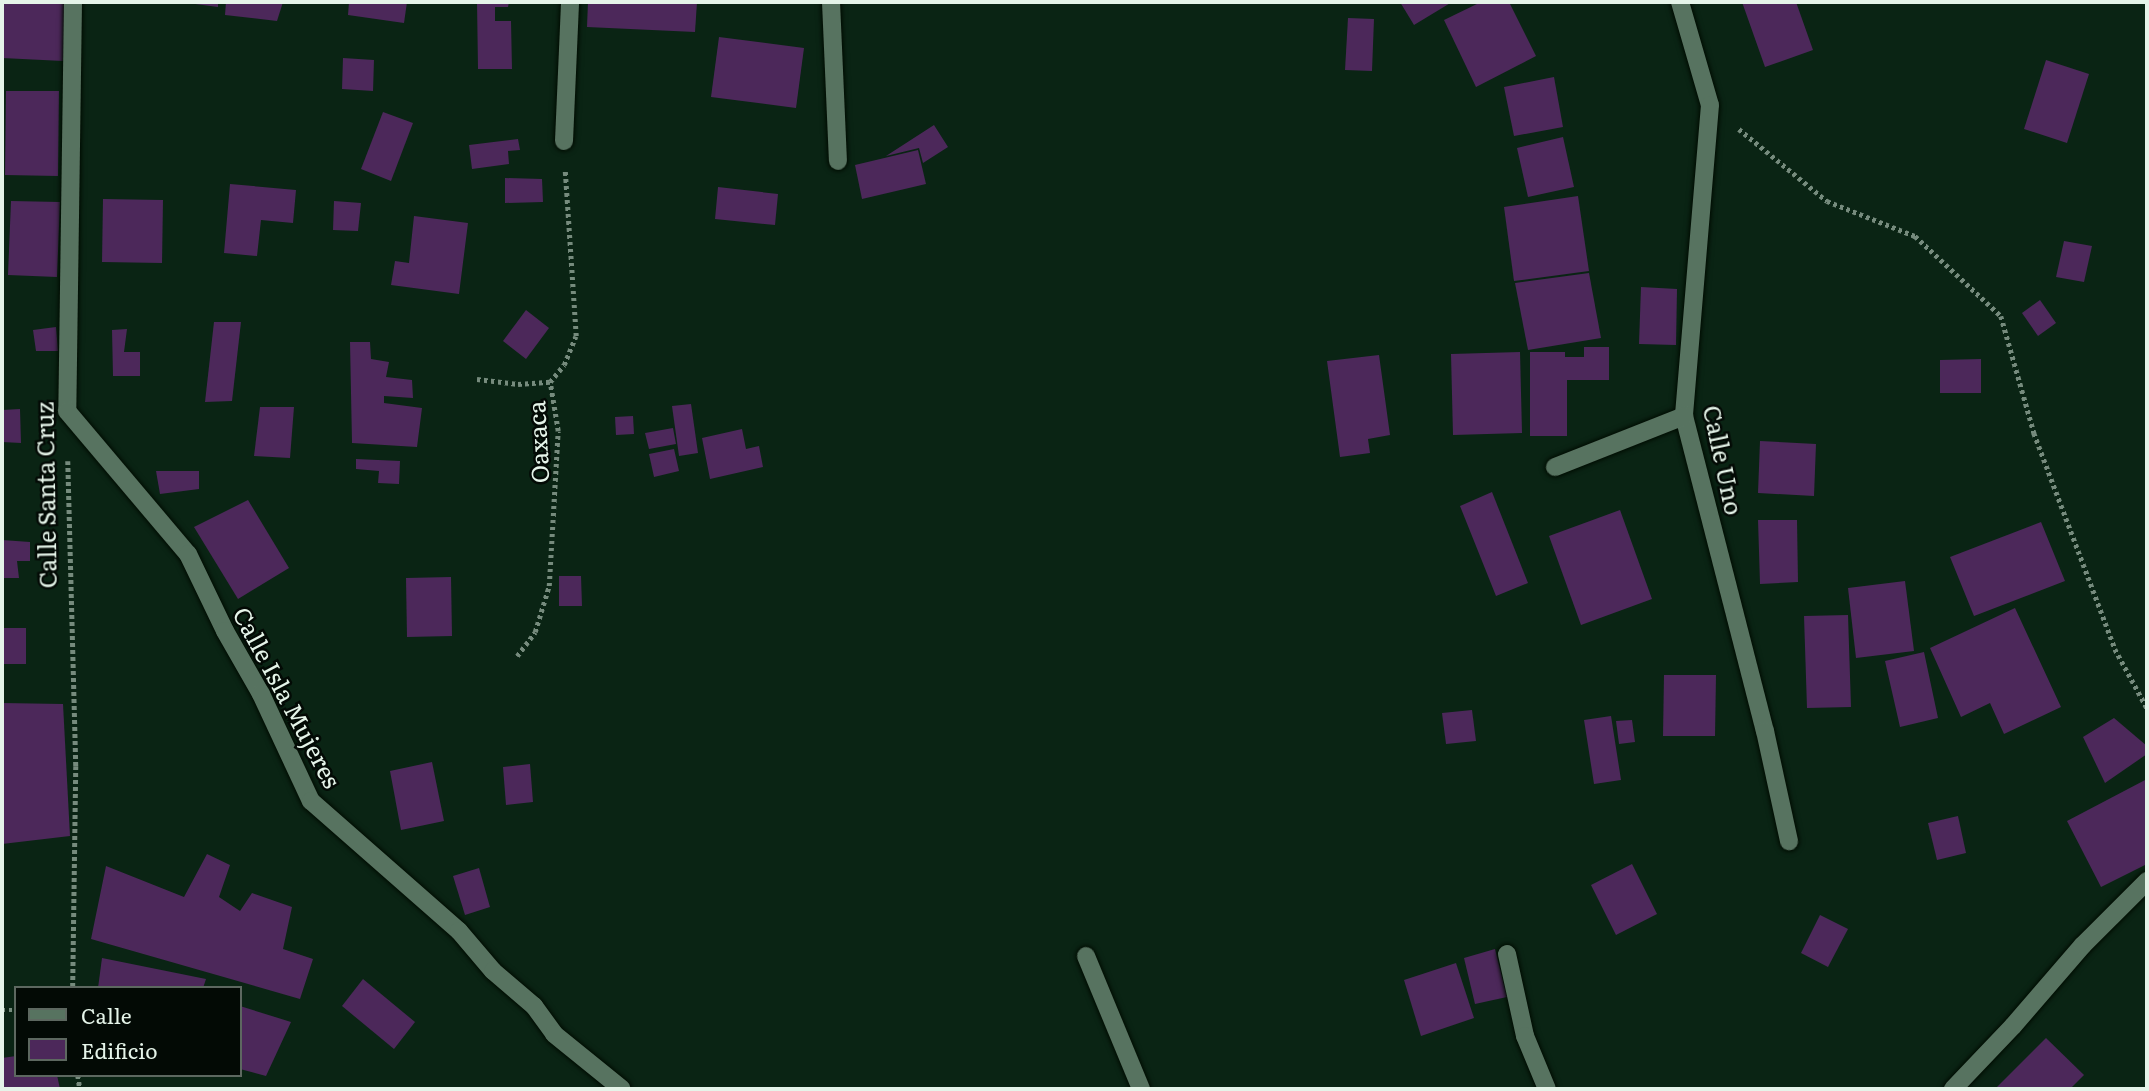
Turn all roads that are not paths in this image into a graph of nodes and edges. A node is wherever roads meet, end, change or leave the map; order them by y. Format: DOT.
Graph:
graph roads {
  1 [pos="73,2"];
  2 [pos="570,2"];
  3 [pos="831,2"];
  4 [pos="1680,2"];
  5 [pos="564,141"];
  6 [pos="838,161"];
  7 [pos="66,411"];
  8 [pos="1684,416"];
  9 [pos="1555,467"];
  10 [pos="1789,841"];
  11 [pos="2147,881"];
  12 [pos="1507,954"];
  13 [pos="1086,956"];
  14 [pos="622,1089"];
  15 [pos="1141,1089"];
  16 [pos="1547,1089"];
  17 [pos="1953,1089"];
  1 -- 7 [label="street, Calle Santa Cruz"];
  2 -- 5 [label="street"];
  3 -- 6 [label="street"];
  4 -- 8 [label="street, Calle Uno"];
  7 -- 14 [label="street, Calle Isla Mujeres"];
  8 -- 9 [label="street"];
  8 -- 10 [label="street, Calle Uno"];
  11 -- 17 [label="street"];
  12 -- 16 [label="street"];
  13 -- 15 [label="street"];
}
